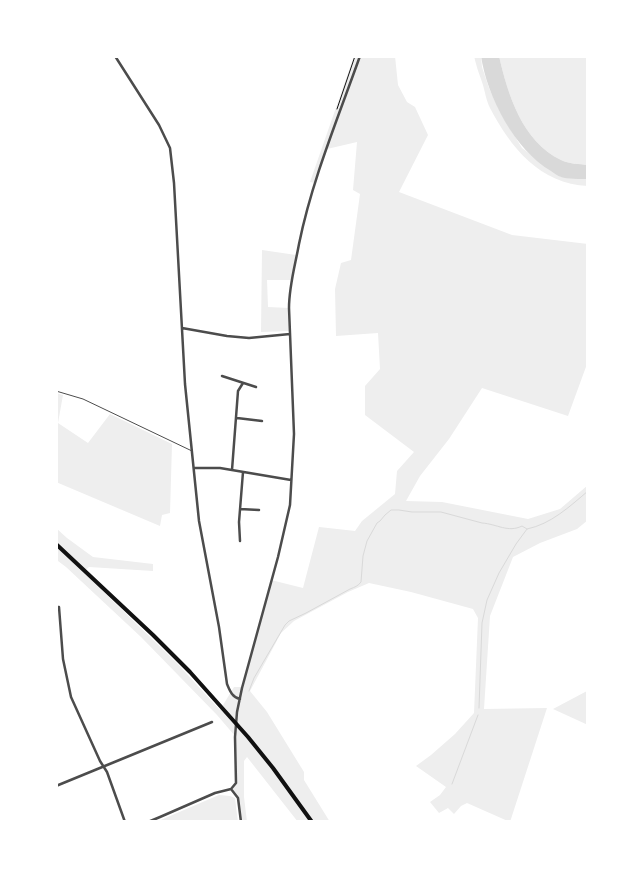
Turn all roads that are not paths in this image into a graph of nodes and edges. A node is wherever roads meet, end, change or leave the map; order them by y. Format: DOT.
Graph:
graph roads {
  1 [pos="115,56"];
  2 [pos="360,56"];
  3 [pos="182,328"];
  4 [pos="290,334"];
  5 [pos="222,376"];
  6 [pos="243,383"];
  7 [pos="256,387"];
  8 [pos="56,391"];
  9 [pos="237,418"];
  10 [pos="262,421"];
  11 [pos="192,451"];
  12 [pos="194,468"];
  13 [pos="232,470"];
  14 [pos="243,472"];
  15 [pos="292,480"];
  16 [pos="240,509"];
  17 [pos="259,510"];
  18 [pos="240,541"];
  19 [pos="56,544"];
  20 [pos="57,607"];
  21 [pos="240,698"];
  22 [pos="212,722"];
  23 [pos="104,766"];
  24 [pos="56,786"];
  25 [pos="231,789"];
  26 [pos="125,822"];
  27 [pos="148,822"];
  28 [pos="241,822"];
  29 [pos="312,822"];
  1 -- 3 [label="street"];
  2 -- 4 [label="street"];
  3 -- 4 [label="street"];
  3 -- 11 [label="street"];
  4 -- 15 [label="street"];
  5 -- 6 [label="street"];
  6 -- 7 [label="street"];
  6 -- 9 [label="street"];
  8 -- 11 [label="lane"];
  9 -- 10 [label="street"];
  9 -- 13 [label="street"];
  11 -- 12 [label="street"];
  12 -- 13 [label="street"];
  12 -- 21 [label="street"];
  13 -- 14 [label="street"];
  14 -- 15 [label="street"];
  14 -- 16 [label="street"];
  15 -- 21 [label="street"];
  16 -- 17 [label="street"];
  16 -- 18 [label="street"];
  19 -- 29 [label="main road"];
  20 -- 23 [label="street"];
  21 -- 25 [label="street"];
  22 -- 23 [label="street"];
  23 -- 24 [label="street"];
  23 -- 26 [label="street"];
  25 -- 27 [label="street"];
  25 -- 28 [label="street"];
}
